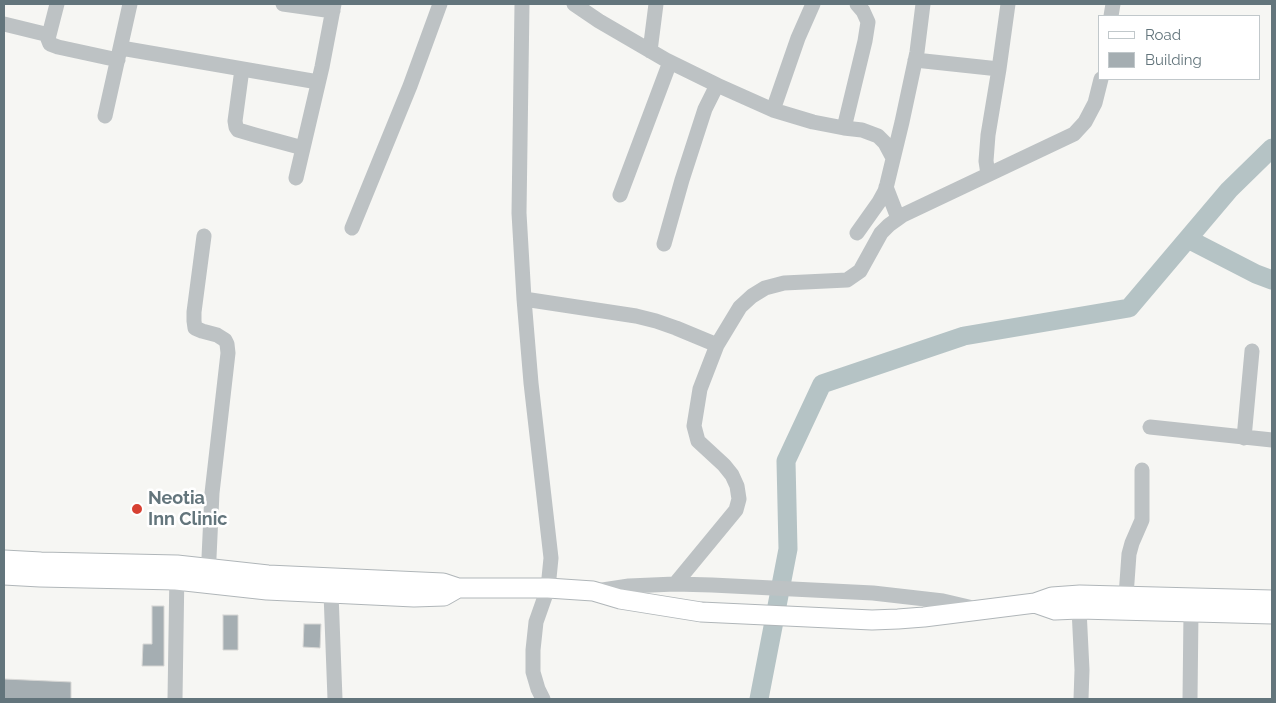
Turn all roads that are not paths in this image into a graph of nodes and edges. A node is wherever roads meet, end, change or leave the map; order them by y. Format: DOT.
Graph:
graph roads {
  1 [pos="57,4"];
  2 [pos="130,4"];
  3 [pos="283,4"];
  4 [pos="440,4"];
  5 [pos="522,4"];
  6 [pos="574,4"];
  7 [pos="656,4"];
  8 [pos="813,4"];
  9 [pos="857,4"];
  10 [pos="924,4"];
  11 [pos="1008,4"];
  12 [pos="334,7"];
  13 [pos="4,24"];
  14 [pos="49,35"];
  15 [pos="650,50"];
  16 [pos="119,54"];
  17 [pos="915,60"];
  18 [pos="670,62"];
  19 [pos="242,69"];
  20 [pos="999,69"];
  21 [pos="1100,80"];
  22 [pos="318,82"];
  23 [pos="717,85"];
  24 [pos="773,110"];
  25 [pos="105,116"];
  26 [pos="844,128"];
  27 [pos="303,148"];
  28 [pos="893,158"];
  29 [pos="988,174"];
  30 [pos="296,178"];
  31 [pos="886,187"];
  32 [pos="620,195"];
  33 [pos="898,218"];
  34 [pos="352,228"];
  35 [pos="857,233"];
  36 [pos="204,236"];
  37 [pos="664,244"];
  38 [pos="524,299"];
  39 [pos="717,345"];
  40 [pos="1252,351"];
  41 [pos="1150,427"];
  42 [pos="1244,438"];
  43 [pos="1272,440"];
  44 [pos="1142,470"];
  45 [pos="4,560"];
  46 [pos="177,572"];
  47 [pos="4,575"];
  48 [pos="208,576"];
  49 [pos="295,583"];
  50 [pos="674,584"];
  51 [pos="370,587"];
  52 [pos="548,588"];
  53 [pos="593,591"];
  54 [pos="331,593"];
  55 [pos="1126,596"];
  56 [pos="1272,600"];
  57 [pos="1035,603"];
  58 [pos="1079,609"];
  59 [pos="979,610"];
  60 [pos="1191,612"];
  61 [pos="1272,614"];
  62 [pos="175,699"];
  63 [pos="334,699"];
  64 [pos="543,699"];
  65 [pos="1081,699"];
  66 [pos="1190,699"];
  1 -- 14 [label="street"];
  2 -- 16 [label="street"];
  3 -- 12 [label="street"];
  4 -- 34 [label="street"];
  5 -- 38 [label="street"];
  6 -- 15 [label="street"];
  7 -- 15 [label="street"];
  8 -- 24 [label="street"];
  9 -- 26 [label="street"];
  10 -- 17 [label="street"];
  11 -- 20 [label="street"];
  12 -- 22 [label="street"];
  13 -- 14 [label="street"];
  14 -- 16 [label="street"];
  15 -- 18 [label="street"];
  16 -- 19 [label="street"];
  16 -- 25 [label="street"];
  17 -- 20 [label="street"];
  17 -- 28 [label="street"];
  18 -- 23 [label="street"];
  18 -- 32 [label="street"];
  19 -- 22 [label="street"];
  19 -- 27 [label="street"];
  20 -- 29 [label="street"];
  21 -- 29 [label="street"];
  22 -- 27 [label="street"];
  23 -- 24 [label="street"];
  23 -- 37 [label="street"];
  24 -- 26 [label="street"];
  26 -- 28 [label="street"];
  27 -- 30 [label="street"];
  28 -- 31 [label="street"];
  29 -- 33 [label="street"];
  31 -- 33 [label="street"];
  31 -- 35 [label="street"];
  33 -- 39 [label="street"];
  36 -- 48 [label="street"];
  38 -- 39 [label="street"];
  38 -- 52 [label="street"];
  39 -- 50 [label="street"];
  40 -- 42 [label="street"];
  41 -- 42 [label="street"];
  42 -- 43 [label="street"];
  44 -- 55 [label="street"];
  45 -- 46 [label="main road"];
  46 -- 47 [label="main road"];
  46 -- 48 [label="main road"];
  46 -- 62 [label="street"];
  48 -- 49 [label="main road"];
  49 -- 51 [label="main road"];
  49 -- 54 [label="main road"];
  50 -- 53 [label="street"];
  50 -- 59 [label="street"];
  51 -- 52 [label="main road"];
  51 -- 54 [label="main road"];
  52 -- 53 [label="main road"];
  52 -- 64 [label="street"];
  53 -- 59 [label="main road"];
  54 -- 63 [label="street"];
  55 -- 56 [label="main road"];
  55 -- 57 [label="main road"];
  57 -- 58 [label="main road"];
  57 -- 59 [label="main road"];
  58 -- 60 [label="main road"];
  58 -- 65 [label="street"];
  60 -- 61 [label="main road"];
  60 -- 66 [label="street"];
}
